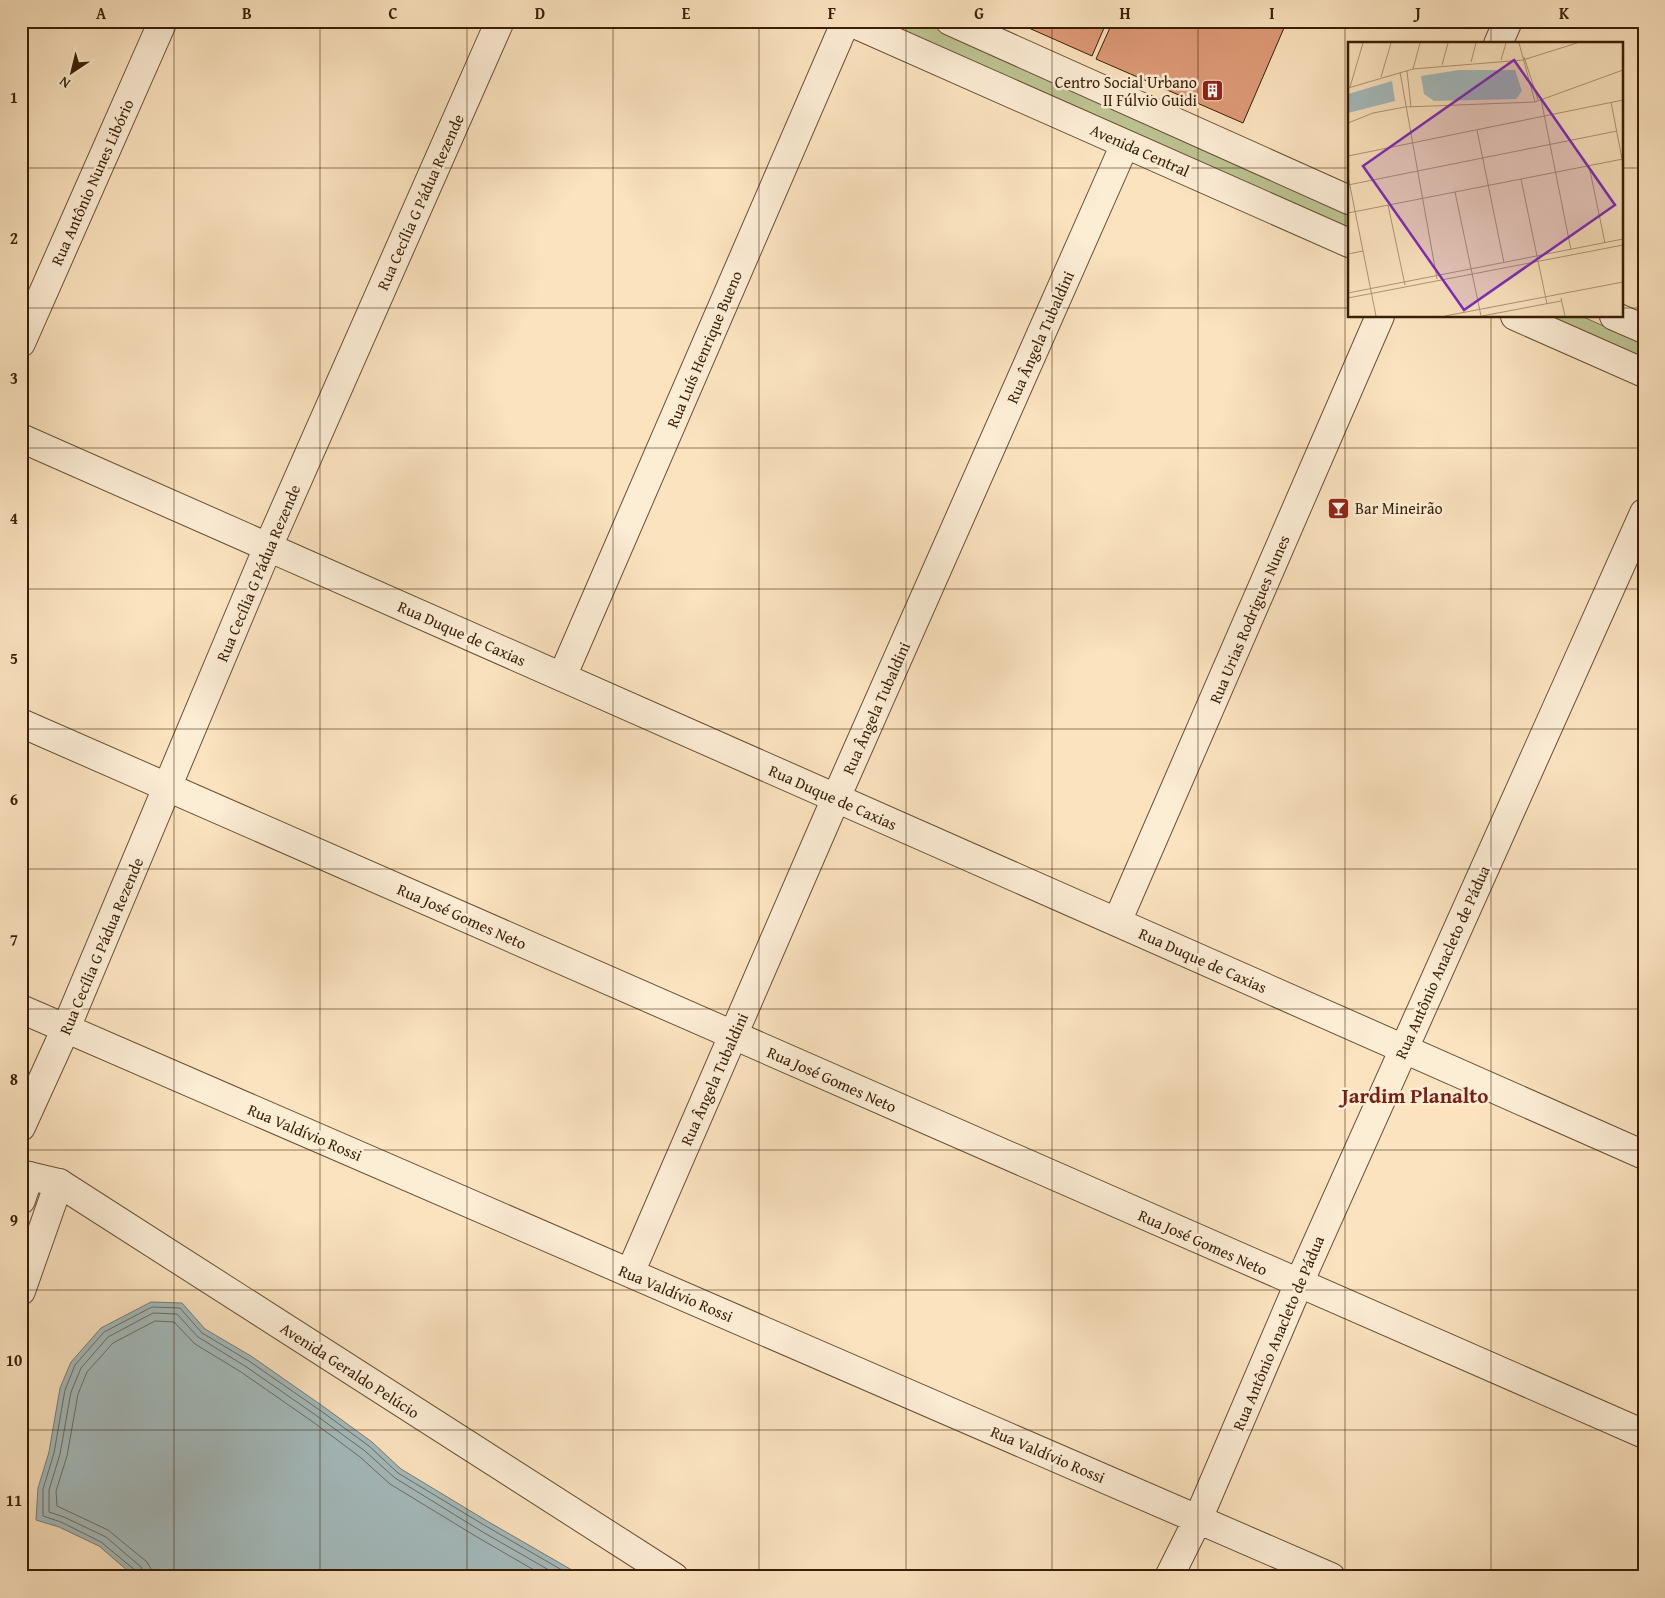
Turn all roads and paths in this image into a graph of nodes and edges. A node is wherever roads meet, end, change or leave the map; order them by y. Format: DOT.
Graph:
graph roads {
  1 [pos="163,21"];
  2 [pos="500,21"];
  3 [pos="847,21"];
  4 [pos="950,21"];
  5 [pos="1508,21"];
  6 [pos="1499,42"];
  7 [pos="1125,144"];
  8 [pos="1348,200"];
  9 [pos="1348,243"];
  10 [pos="1379,318"];
  11 [pos="1520,318"];
  12 [pos="1618,318"];
  13 [pos="1644,330"];
  14 [pos="21,343"];
  15 [pos="1644,373"];
  16 [pos="21,438"];
  17 [pos="1644,513"];
  18 [pos="268,547"];
  19 [pos="562,677"];
  20 [pos="21,723"];
  21 [pos="168,788"];
  22 [pos="836,798"];
  23 [pos="1118,922"];
  24 [pos="21,1009"];
  25 [pos="66,1028"];
  26 [pos="733,1036"];
  27 [pos="1403,1049"];
  28 [pos="21,1127"];
  29 [pos="1644,1155"];
  30 [pos="24,1183"];
  31 [pos="58,1183"];
  32 [pos="630,1273"];
  33 [pos="1299,1283"];
  34 [pos="21,1291"];
  35 [pos="1644,1434"];
  36 [pos="1198,1519"];
  37 [pos="674,1577"];
  38 [pos="1169,1577"];
  39 [pos="1332,1577"];
  1 -- 14 [label="street, Rua Antônio Nunes Libório"];
  2 -- 18 [label="street, Rua Cecília G Pádua Rezende"];
  3 -- 7 [label="street, Avenida Central"];
  3 -- 19 [label="street, Rua Luís Henrique Bueno"];
  4 -- 8 [label="street"];
  5 -- 6 [label="street"];
  7 -- 9 [label="street, Avenida Central"];
  7 -- 22 [label="street, Rua Ângela Tubaldini"];
  10 -- 23 [label="street, Rua Urias Rodrigues Nunes"];
  11 -- 15 [label="street"];
  12 -- 13 [label="street"];
  16 -- 18 [label="street, Rua Duque de Caxias"];
  17 -- 27 [label="street, Rua Antônio Anacleto de Pádua"];
  18 -- 19 [label="street, Rua Duque de Caxias"];
  18 -- 21 [label="street, Rua Cecília G Pádua Rezende"];
  19 -- 22 [label="street, Rua Duque de Caxias"];
  20 -- 21 [label="street, Rua José Gomes Neto"];
  21 -- 25 [label="street, Rua Cecília G Pádua Rezende"];
  21 -- 26 [label="street, Rua José Gomes Neto"];
  22 -- 23 [label="street, Rua Duque de Caxias"];
  22 -- 26 [label="street, Rua Ângela Tubaldini"];
  23 -- 27 [label="street, Rua Duque de Caxias"];
  24 -- 25 [label="street, Rua Valdívio Rossi"];
  25 -- 28 [label="street, Rua Cecília G Pádua Rezende"];
  25 -- 32 [label="street, Rua Valdívio Rossi"];
  26 -- 32 [label="street, Rua Ângela Tubaldini"];
  26 -- 33 [label="street, Rua José Gomes Neto"];
  27 -- 29 [label="street, Rua Duque de Caxias"];
  27 -- 33 [label="street, Rua Antônio Anacleto de Pádua"];
  30 -- 31 [label="street, Avenida Geraldo Pelúcio"];
  31 -- 34 [label="street"];
  31 -- 37 [label="street, Avenida Geraldo Pelúcio"];
  32 -- 36 [label="street, Rua Valdívio Rossi"];
  33 -- 35 [label="street, Rua José Gomes Neto"];
  33 -- 36 [label="street, Rua Antônio Anacleto de Pádua"];
  36 -- 38 [label="street, Rua Antônio Anacleto de Pádua"];
  36 -- 39 [label="street, Rua Valdívio Rossi"];
}
